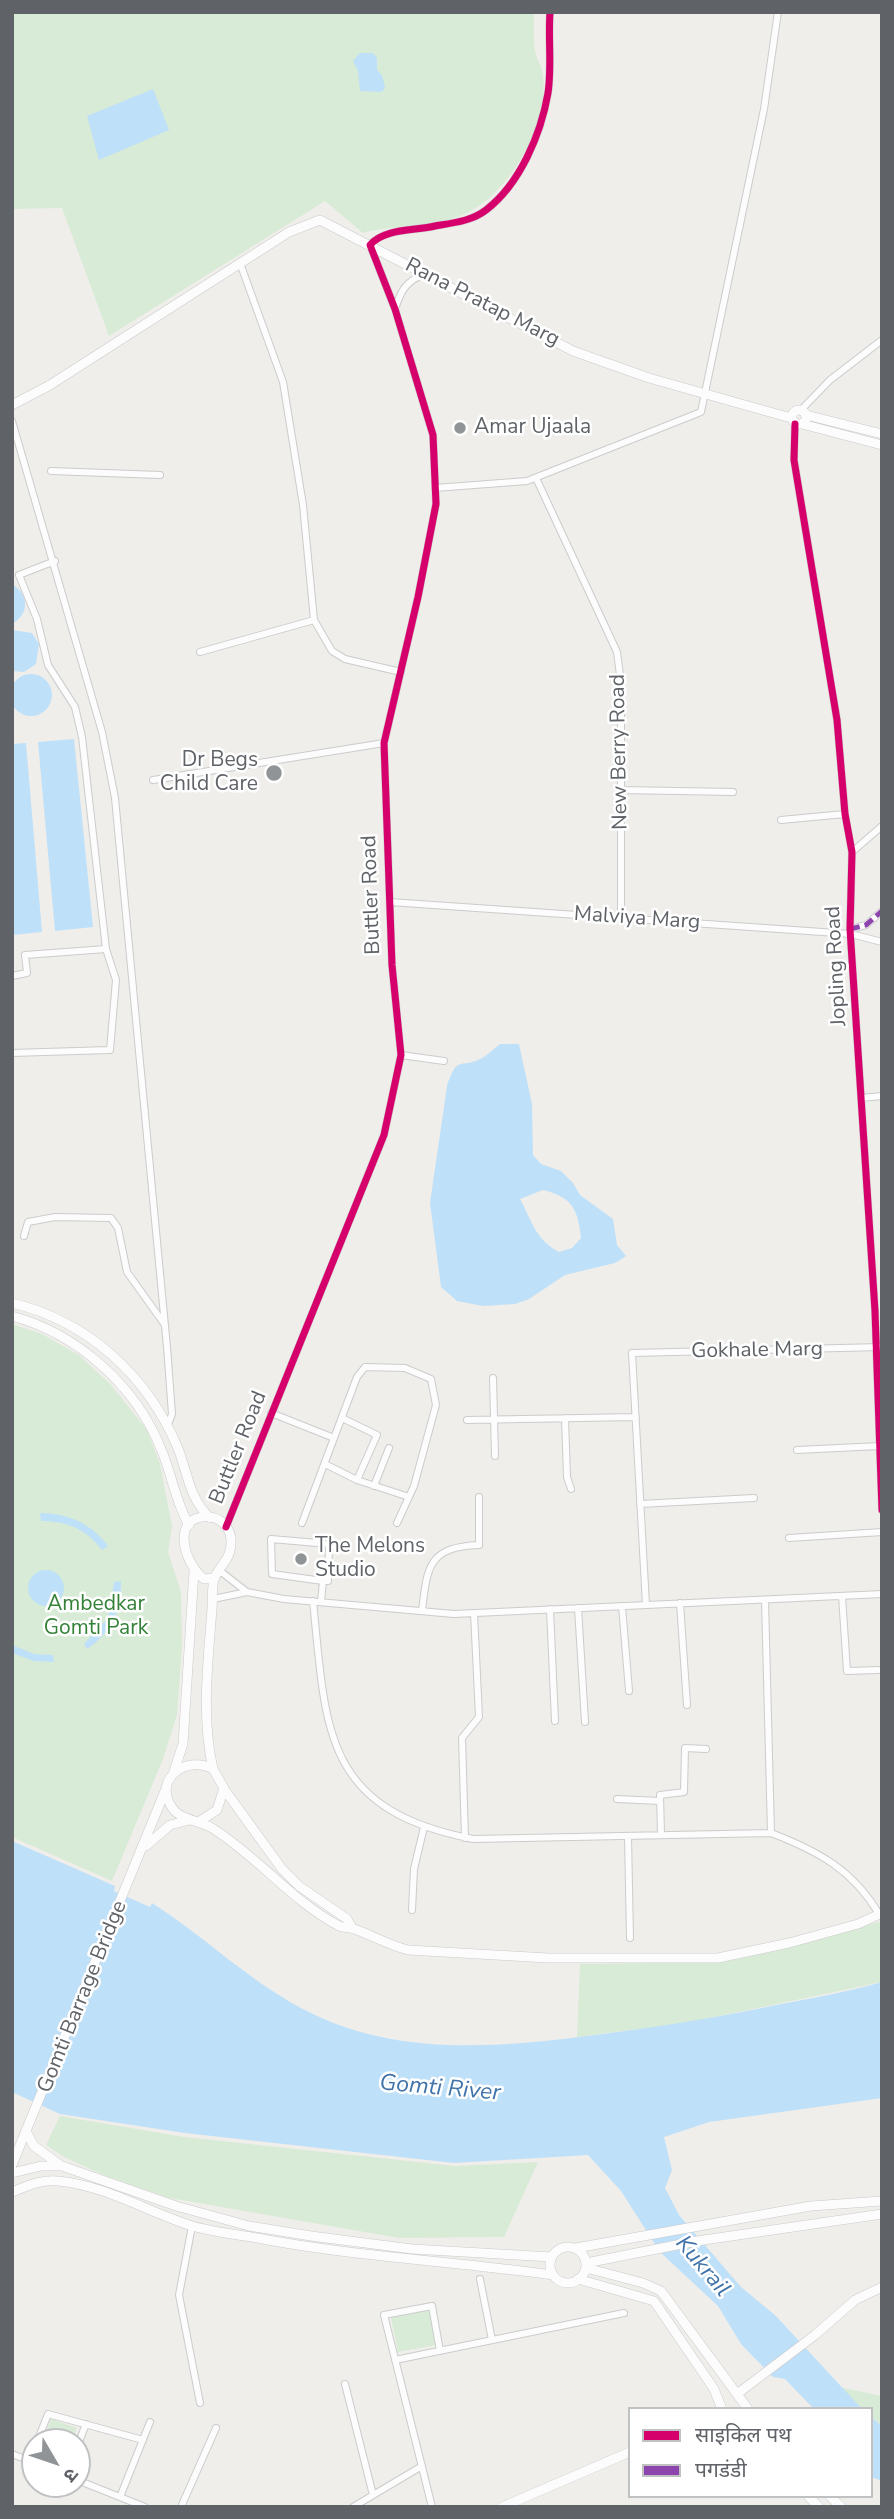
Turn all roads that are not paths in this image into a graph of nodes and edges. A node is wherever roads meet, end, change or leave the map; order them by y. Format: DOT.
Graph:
graph roads {
  1 [pos="550,12"];
  2 [pos="778,12"];
  3 [pos="370,245"];
  4 [pos="240,263"];
  5 [pos="424,274"];
  6 [pos="395,309"];
  7 [pos="882,340"];
  8 [pos="707,396"];
  9 [pos="12,405"];
  10 [pos="799,418"];
  11 [pos="12,421"];
  12 [pos="882,435"];
  13 [pos="882,445"];
  14 [pos="51,471"];
  15 [pos="160,475"];
  16 [pos="536,478"];
  17 [pos="435,488"];
  18 [pos="55,561"];
  19 [pos="15,575"];
  20 [pos="314,620"];
  21 [pos="200,652"];
  22 [pos="401,672"];
  23 [pos="384,743"];
  24 [pos="153,780"];
  25 [pos="621,790"];
  26 [pos="733,792"];
  27 [pos="845,814"];
  28 [pos="782,820"];
  29 [pos="882,826"];
  30 [pos="852,852"];
  31 [pos="390,902"];
  32 [pos="882,911"];
  33 [pos="621,918"];
  34 [pos="850,931"];
  35 [pos="882,942"];
  36 [pos="106,949"];
  37 [pos="12,976"];
  38 [pos="12,1053"];
  39 [pos="401,1055"];
  40 [pos="444,1061"];
  41 [pos="882,1096"];
  42 [pos="861,1098"];
  43 [pos="24,1236"];
  44 [pos="12,1303"];
  45 [pos="12,1316"];
  46 [pos="165,1325"];
  47 [pos="879,1348"];
  48 [pos="493,1378"];
  49 [pos="271,1413"];
  50 [pos="636,1417"];
  51 [pos="342,1418"];
  52 [pos="565,1418"];
  53 [pos="467,1420"];
  54 [pos="496,1420"];
  55 [pos="167,1427"];
  56 [pos="334,1438"];
  57 [pos="880,1446"];
  58 [pos="389,1448"];
  59 [pos="797,1450"];
  60 [pos="495,1456"];
  61 [pos="325,1464"];
  62 [pos="357,1480"];
  63 [pos="374,1486"];
  64 [pos="571,1489"];
  65 [pos="479,1496"];
  66 [pos="409,1497"];
  67 [pos="754,1498"];
  68 [pos="640,1504"];
  69 [pos="882,1510"];
  70 [pos="210,1518"];
  71 [pos="302,1523"];
  72 [pos="397,1523"];
  73 [pos="189,1525"];
  74 [pos="226,1527"];
  75 [pos="882,1532"];
  76 [pos="789,1538"];
  77 [pos="194,1571"];
  78 [pos="217,1574"];
  79 [pos="323,1581"];
  80 [pos="247,1592"];
  81 [pos="882,1594"];
  82 [pos="842,1596"];
  83 [pos="213,1599"];
  84 [pos="765,1600"];
  85 [pos="313,1601"];
  86 [pos="321,1602"];
  87 [pos="680,1603"];
  88 [pos="646,1605"];
  89 [pos="622,1606"];
  90 [pos="578,1608"];
  91 [pos="550,1609"];
  92 [pos="422,1611"];
  93 [pos="474,1613"];
  94 [pos="878,1670"];
  95 [pos="629,1691"];
  96 [pos="687,1705"];
  97 [pos="555,1721"];
  98 [pos="585,1721"];
  99 [pos="706,1749"];
  100 [pos="213,1769"];
  101 [pos="174,1772"];
  102 [pos="168,1783"];
  103 [pos="224,1788"];
  104 [pos="618,1799"];
  105 [pos="660,1801"];
  106 [pos="196,1820"];
  107 [pos="424,1827"];
  108 [pos="771,1833"];
  109 [pos="662,1835"];
  110 [pos="628,1836"];
  111 [pos="465,1838"];
  112 [pos="143,1850"];
  113 [pos="412,1910"];
  114 [pos="880,1914"];
  115 [pos="352,1928"];
  116 [pos="630,1938"];
  117 [pos="27,2133"];
  118 [pos="12,2165"];
  119 [pos="62,2166"];
  120 [pos="12,2173"];
  121 [pos="12,2192"];
  122 [pos="882,2201"];
  123 [pos="882,2214"];
  124 [pos="192,2226"];
  125 [pos="576,2248"];
  126 [pos="552,2257"];
  127 [pos="586,2266"];
  128 [pos="553,2275"];
  129 [pos="480,2279"];
  130 [pos="578,2279"];
  131 [pos="882,2287"];
  132 [pos="625,2313"];
  133 [pos="492,2340"];
  134 [pos="440,2351"];
  135 [pos="395,2360"];
  136 [pos="718,2371"];
  137 [pos="707,2378"];
  138 [pos="345,2384"];
  139 [pos="739,2392"];
  140 [pos="200,2403"];
  141 [pos="720,2407"];
  142 [pos="747,2407"];
  143 [pos="150,2422"];
  144 [pos="86,2424"];
  145 [pos="42,2428"];
  146 [pos="84,2428"];
  147 [pos="216,2428"];
  148 [pos="143,2440"];
  149 [pos="628,2453"];
  150 [pos="422,2466"];
  151 [pos="91,2486"];
  152 [pos="373,2495"];
  153 [pos="120,2497"];
  154 [pos="145,2507"];
  155 [pos="181,2507"];
  156 [pos="353,2507"];
  157 [pos="432,2507"];
  158 [pos="502,2507"];
  1 -- 3 [label="street"];
  2 -- 8 [label="street"];
  3 -- 4 [label="street, Rana Pratap Marg"];
  3 -- 5 [label="street, Rana Pratap Marg"];
  3 -- 6 [label="street, Buttler Road"];
  4 -- 9 [label="street, Rana Pratap Marg"];
  4 -- 20 [label="street"];
  5 -- 6 [label="street"];
  5 -- 8 [label="street, Rana Pratap Marg"];
  6 -- 17 [label="street, Buttler Road"];
  7 -- 10 [label="street"];
  8 -- 10 [label="street, Rana Pratap Marg"];
  8 -- 16 [label="street"];
  10 -- 12 [label="street, Rana Pratap Marg"];
  10 -- 13 [label="street, Rana Pratap Marg"];
  10 -- 27 [label="street, Jopling Road"];
  11 -- 18 [label="street"];
  14 -- 15 [label="street"];
  16 -- 17 [label="street"];
  16 -- 25 [label="street, New Berry Road"];
  17 -- 22 [label="street, Buttler Road"];
  18 -- 19 [label="street"];
  18 -- 46 [label="street"];
  19 -- 36 [label="street"];
  20 -- 21 [label="street"];
  20 -- 22 [label="street"];
  22 -- 23 [label="street, Buttler Road"];
  23 -- 24 [label="street"];
  23 -- 31 [label="street, Buttler Road"];
  25 -- 26 [label="street"];
  25 -- 33 [label="street, New Berry Road"];
  27 -- 28 [label="street"];
  27 -- 30 [label="street, Jopling Road"];
  29 -- 30 [label="street"];
  30 -- 34 [label="street, Jopling Road"];
  31 -- 33 [label="street, Malviya Marg"];
  31 -- 39 [label="street, Buttler Road"];
  32 -- 34 [label="street"];
  33 -- 34 [label="street, Malviya Marg"];
  34 -- 35 [label="street, Malviya Marg"];
  34 -- 42 [label="street, Jopling Road"];
  36 -- 37 [label="street"];
  36 -- 38 [label="street"];
  39 -- 40 [label="street"];
  39 -- 49 [label="street, Buttler Road"];
  41 -- 42 [label="street"];
  42 -- 47 [label="street, Jopling Road"];
  43 -- 46 [label="street"];
  44 -- 55 [label="street"];
  45 -- 73 [label="street"];
  46 -- 55 [label="street"];
  47 -- 50 [label="street, Gokhale Marg"];
  47 -- 57 [label="street, Jopling Road"];
  48 -- 54 [label="street"];
  49 -- 56 [label="street"];
  49 -- 74 [label="street, Buttler Road"];
  50 -- 52 [label="street"];
  50 -- 68 [label="street"];
  51 -- 56 [label="street"];
  51 -- 62 [label="street"];
  51 -- 66 [label="street"];
  52 -- 54 [label="street"];
  52 -- 64 [label="street"];
  53 -- 54 [label="street"];
  54 -- 60 [label="street"];
  55 -- 70 [label="street"];
  56 -- 61 [label="street"];
  57 -- 59 [label="street"];
  57 -- 69 [label="street, Jopling Road"];
  58 -- 63 [label="street"];
  61 -- 62 [label="street"];
  61 -- 71 [label="street"];
  62 -- 63 [label="street"];
  63 -- 66 [label="street"];
  65 -- 92 [label="street"];
  66 -- 72 [label="street"];
  67 -- 68 [label="street"];
  68 -- 88 [label="street"];
  70 -- 73 [label="street"];
  70 -- 74 [label="street"];
  73 -- 77 [label="street"];
  74 -- 78 [label="street"];
  75 -- 76 [label="street"];
  77 -- 78 [label="street"];
  77 -- 101 [label="street"];
  78 -- 80 [label="street"];
  78 -- 83 [label="street"];
  79 -- 79 [label="street"];
  79 -- 86 [label="street"];
  80 -- 83 [label="street"];
  80 -- 85 [label="street"];
  81 -- 82 [label="street"];
  82 -- 84 [label="street"];
  82 -- 94 [label="street"];
  83 -- 100 [label="street"];
  84 -- 87 [label="street"];
  84 -- 108 [label="street"];
  85 -- 86 [label="street"];
  85 -- 107 [label="street"];
  86 -- 92 [label="street"];
  87 -- 88 [label="street"];
  87 -- 96 [label="street"];
  88 -- 89 [label="street"];
  89 -- 90 [label="street"];
  89 -- 95 [label="street"];
  90 -- 91 [label="street"];
  90 -- 98 [label="street"];
  91 -- 93 [label="street"];
  91 -- 97 [label="street"];
  92 -- 93 [label="street"];
  93 -- 111 [label="street"];
  99 -- 105 [label="street"];
  100 -- 101 [label="street"];
  100 -- 103 [label="street"];
  101 -- 102 [label="street"];
  102 -- 106 [label="street"];
  102 -- 112 [label="street, Gomti Barrage Bridge"];
  103 -- 106 [label="street"];
  103 -- 115 [label="street"];
  104 -- 105 [label="street"];
  105 -- 109 [label="street"];
  106 -- 112 [label="street"];
  106 -- 115 [label="street"];
  107 -- 111 [label="street"];
  107 -- 113 [label="street"];
  108 -- 109 [label="street"];
  108 -- 114 [label="street"];
  109 -- 110 [label="street"];
  110 -- 111 [label="street"];
  110 -- 116 [label="street"];
  112 -- 117 [label="street, Gomti Barrage Bridge"];
  114 -- 115 [label="street"];
  117 -- 118 [label="street, Gomti Barrage Bridge"];
  117 -- 119 [label="street"];
  119 -- 120 [label="street"];
  119 -- 126 [label="street"];
  121 -- 124 [label="street"];
  122 -- 125 [label="street"];
  123 -- 127 [label="street"];
  124 -- 128 [label="street"];
  124 -- 140 [label="street"];
  125 -- 126 [label="street"];
  125 -- 127 [label="street"];
  126 -- 128 [label="street"];
  127 -- 130 [label="street"];
  127 -- 136 [label="street"];
  128 -- 130 [label="street"];
  129 -- 133 [label="street"];
  130 -- 137 [label="street"];
  131 -- 139 [label="street"];
  132 -- 133 [label="street"];
  133 -- 134 [label="street"];
  134 -- 135 [label="street"];
  134 -- 135 [label="street"];
  135 -- 150 [label="street"];
  136 -- 137 [label="street"];
  136 -- 139 [label="street"];
  137 -- 141 [label="street"];
  138 -- 152 [label="street"];
  139 -- 142 [label="street"];
  143 -- 148 [label="street"];
  144 -- 145 [label="street"];
  144 -- 146 [label="street"];
  144 -- 148 [label="street"];
  147 -- 155 [label="street"];
  148 -- 153 [label="street"];
  149 -- 158 [label="street"];
  150 -- 152 [label="street"];
  150 -- 157 [label="street"];
  151 -- 153 [label="street"];
  152 -- 156 [label="street"];
  153 -- 154 [label="street"];
}
